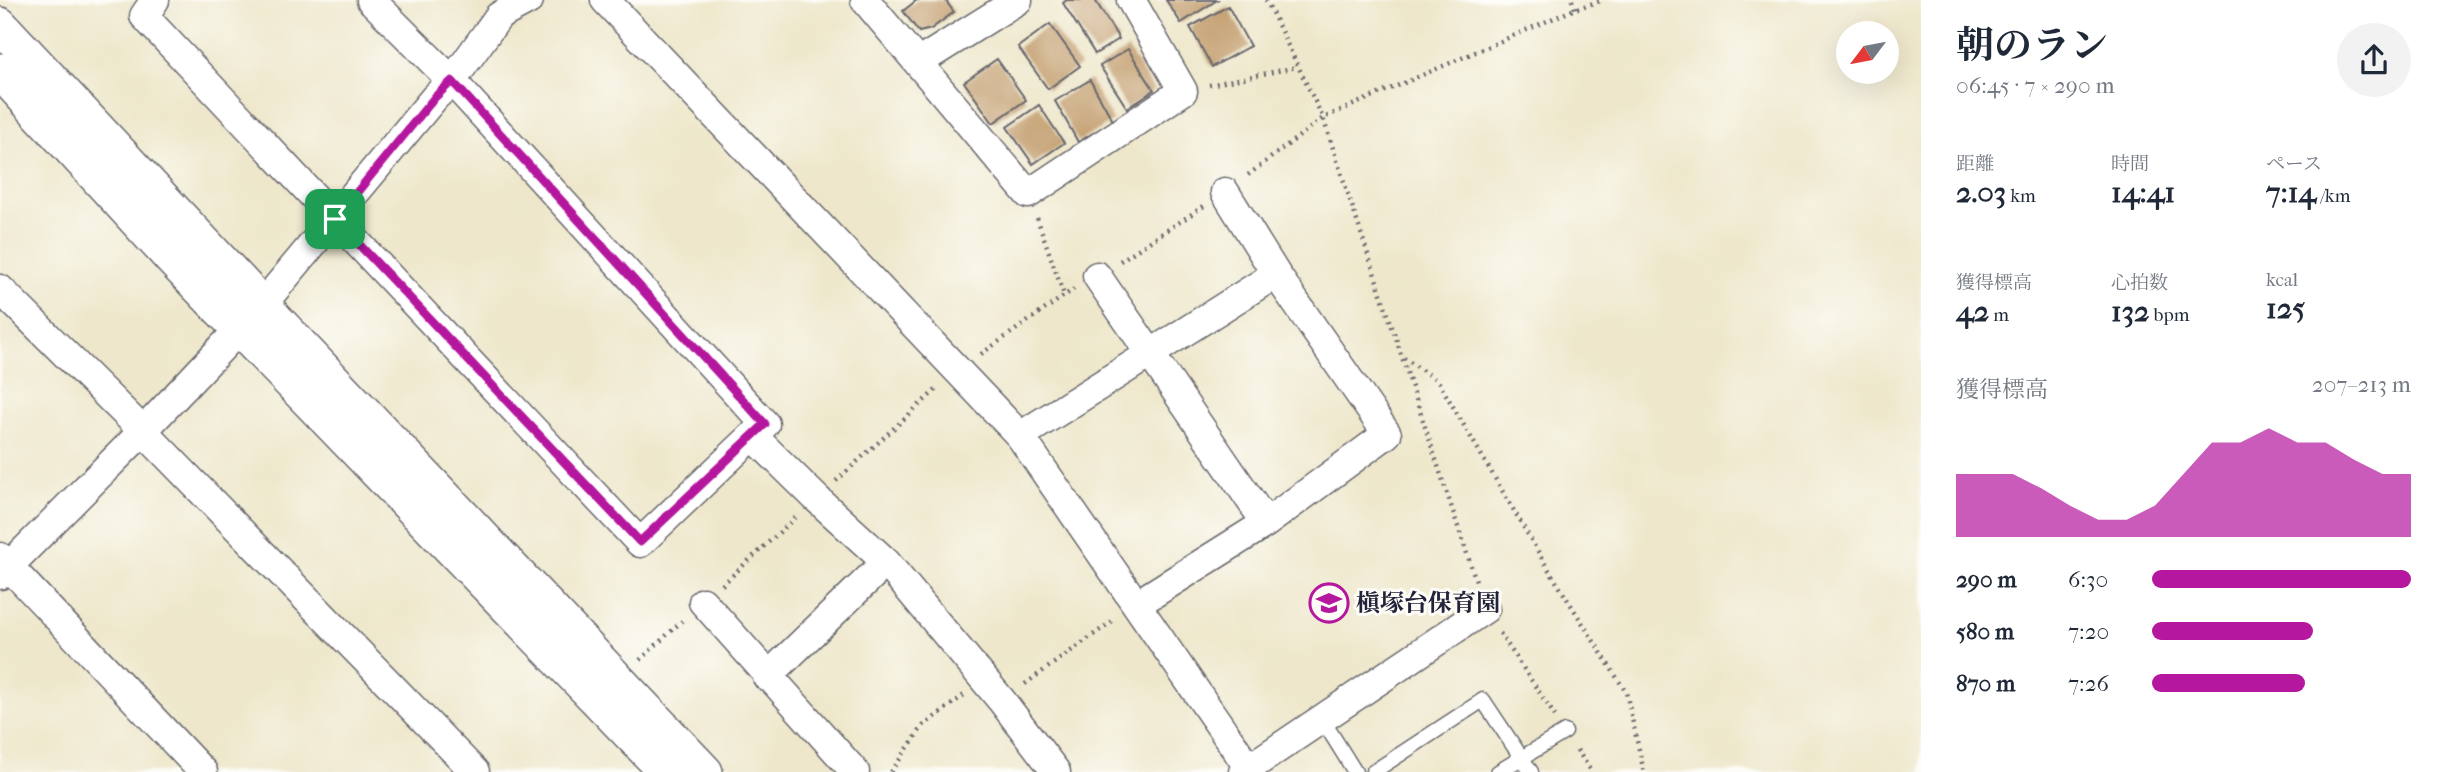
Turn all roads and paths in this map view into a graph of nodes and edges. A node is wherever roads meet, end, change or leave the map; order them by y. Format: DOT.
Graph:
graph roads {
  1 [pos="155,0"];
  2 [pos="371,0"];
  3 [pos="529,0"];
  4 [pos="605,0"];
  5 [pos="865,0"];
  6 [pos="1018,0"];
  7 [pos="1131,0"];
  8 [pos="1266,0"];
  9 [pos="1572,0"];
  10 [pos="1603,0"];
  11 [pos="1575,9"];
  12 [pos="0,24"];
  13 [pos="919,62"];
  14 [pos="1297,67"];
  15 [pos="0,71"];
  16 [pos="452,81"];
  17 [pos="1183,91"];
  18 [pos="1323,118"];
  19 [pos="1225,192"];
  20 [pos="1028,194"];
  21 [pos="335,219"];
  22 [pos="1276,274"];
  23 [pos="1097,276"];
  24 [pos="0,289"];
  25 [pos="1064,295"];
  26 [pos="251,317"];
  27 [pos="1151,354"];
  28 [pos="1403,358"];
  29 [pos="143,432"];
  30 [pos="753,436"];
  31 [pos="1020,436"];
  32 [pos="1266,523"];
  33 [pos="886,562"];
  34 [pos="3,566"];
  35 [pos="703,603"];
  36 [pos="1137,604"];
  37 [pos="1485,609"];
  38 [pos="767,677"];
  39 [pos="992,691"];
  40 [pos="1322,719"];
  41 [pos="1565,732"];
  42 [pos="1521,758"];
  43 [pos="1246,770"];
  44 [pos="203,772"];
  45 [pos="475,772"];
  46 [pos="667,772"];
  47 [pos="705,772"];
  48 [pos="855,772"];
  49 [pos="891,772"];
  50 [pos="1056,772"];
  51 [pos="1355,772"];
  52 [pos="1374,772"];
  53 [pos="1498,772"];
  54 [pos="1531,772"];
  55 [pos="1592,772"];
  56 [pos="1644,772"];
  1 -- 21 [label="street"];
  2 -- 16 [label="street"];
  3 -- 16 [label="street"];
  4 -- 31 [label="street"];
  5 -- 13 [label="street"];
  6 -- 13 [label="street"];
  7 -- 17 [label="street"];
  8 -- 14 [label="path"];
  9 -- 11 [label="path"];
  10 -- 11 [label="path"];
  11 -- 18 [label="path"];
  12 -- 26 [label="street"];
  13 -- 20 [label="street"];
  14 -- 17 [label="path"];
  14 -- 18 [label="path"];
  15 -- 26 [label="street"];
  16 -- 21 [label="street"];
  16 -- 30 [label="street"];
  17 -- 20 [label="street"];
  18 -- 28 [label="path"];
  19 -- 22 [label="street"];
  20 -- 25 [label="path"];
  21 -- 26 [label="street"];
  21 -- 30 [label="street"];
  22 -- 27 [label="street"];
  22 -- 32 [label="street"];
  23 -- 27 [label="street"];
  24 -- 29 [label="street"];
  26 -- 29 [label="street"];
  26 -- 46 [label="street"];
  26 -- 47 [label="street"];
  27 -- 31 [label="street"];
  27 -- 32 [label="street"];
  28 -- 37 [label="path"];
  28 -- 56 [label="path"];
  29 -- 34 [label="street"];
  29 -- 45 [label="street"];
  30 -- 33 [label="street"];
  31 -- 36 [label="street"];
  32 -- 36 [label="street"];
  33 -- 38 [label="street"];
  33 -- 39 [label="street"];
  34 -- 44 [label="street"];
  35 -- 38 [label="street"];
  36 -- 39 [label="path"];
  36 -- 43 [label="street"];
  37 -- 40 [label="street"];
  37 -- 41 [label="path"];
  38 -- 48 [label="street"];
  39 -- 49 [label="path"];
  39 -- 50 [label="street"];
  40 -- 43 [label="street"];
  40 -- 51 [label="lane"];
  41 -- 42 [label="lane"];
  41 -- 55 [label="path"];
  42 -- 52 [label="lane"];
  42 -- 53 [label="lane"];
  42 -- 54 [label="lane"];
}
